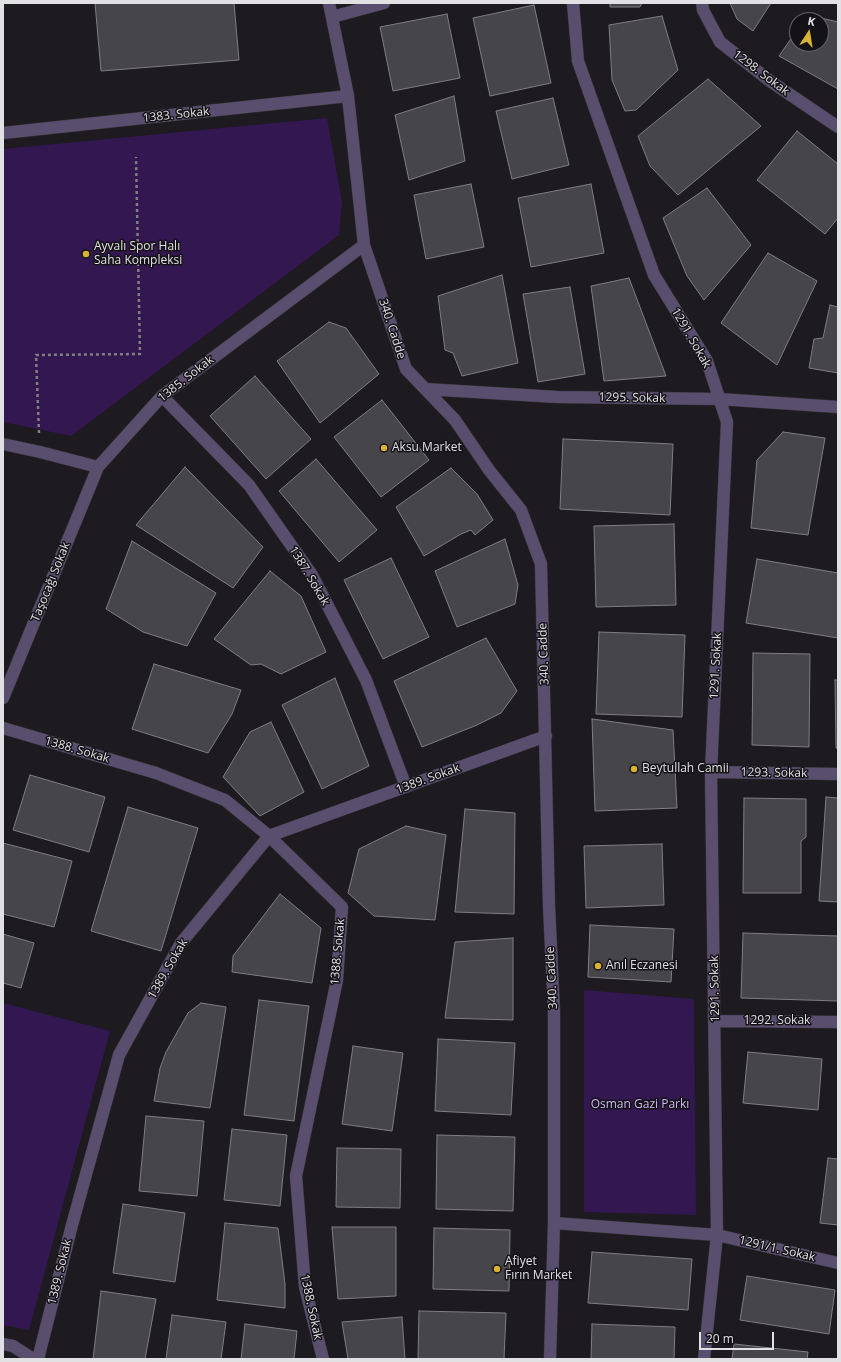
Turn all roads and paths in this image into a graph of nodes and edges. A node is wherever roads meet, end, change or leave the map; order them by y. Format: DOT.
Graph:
graph roads {
  1 [pos="329,3"];
  2 [pos="384,3"];
  3 [pos="573,3"];
  4 [pos="702,3"];
  5 [pos="332,17"];
  6 [pos="348,96"];
  7 [pos="838,127"];
  8 [pos="3,134"];
  9 [pos="136,157"];
  10 [pos="364,245"];
  11 [pos="426,389"];
  12 [pos="162,396"];
  13 [pos="719,399"];
  14 [pos="838,407"];
  15 [pos="3,444"];
  16 [pos="40,452"];
  17 [pos="98,467"];
  18 [pos="3,698"];
  19 [pos="3,728"];
  20 [pos="546,736"];
  21 [pos="711,772"];
  22 [pos="838,774"];
  23 [pos="406,787"];
  24 [pos="269,836"];
  25 [pos="715,1021"];
  26 [pos="838,1022"];
  27 [pos="554,1223"];
  28 [pos="717,1235"];
  29 [pos="838,1263"];
  30 [pos="3,1344"];
  31 [pos="33,1359"];
  32 [pos="38,1359"];
  33 [pos="323,1359"];
  34 [pos="550,1359"];
  35 [pos="704,1359"];
  1 -- 5 [label="street, 340. Cadde"];
  2 -- 5 [label="street"];
  3 -- 13 [label="street, 1291. Sokak"];
  4 -- 7 [label="street, 1298. Sokak"];
  5 -- 6 [label="street, 340. Cadde"];
  6 -- 8 [label="street, 1383. Sokak"];
  6 -- 10 [label="street, 340. Cadde"];
  9 -- 16 [label="path"];
  10 -- 11 [label="street, 340. Cadde"];
  10 -- 12 [label="street, 1385. Sokak"];
  11 -- 13 [label="street, 1295. Sokak"];
  11 -- 20 [label="street, 340. Cadde"];
  12 -- 17 [label="street, 1385. Sokak"];
  12 -- 23 [label="street, 1387. Sokak"];
  13 -- 14 [label="street, 1295. Sokak"];
  13 -- 21 [label="street, 1291. Sokak"];
  15 -- 16 [label="street"];
  16 -- 17 [label="street"];
  17 -- 18 [label="street, Taşocağı Sokak"];
  19 -- 24 [label="street, 1388. Sokak"];
  20 -- 23 [label="street, 1389. Sokak"];
  20 -- 27 [label="street, 340. Cadde"];
  21 -- 22 [label="street, 1293. Sokak"];
  21 -- 25 [label="street, 1291. Sokak"];
  23 -- 24 [label="street, 1389. Sokak"];
  24 -- 32 [label="street, 1389. Sokak"];
  24 -- 33 [label="street, 1388. Sokak"];
  25 -- 26 [label="street, 1292. Sokak"];
  25 -- 28 [label="street, 1291. Sokak"];
  27 -- 28 [label="street, 1291/1. Sokak"];
  27 -- 34 [label="street, 340. Cadde"];
  28 -- 29 [label="street, 1291/1. Sokak"];
  28 -- 35 [label="street, 1291. Sokak"];
  30 -- 31 [label="street"];
}
